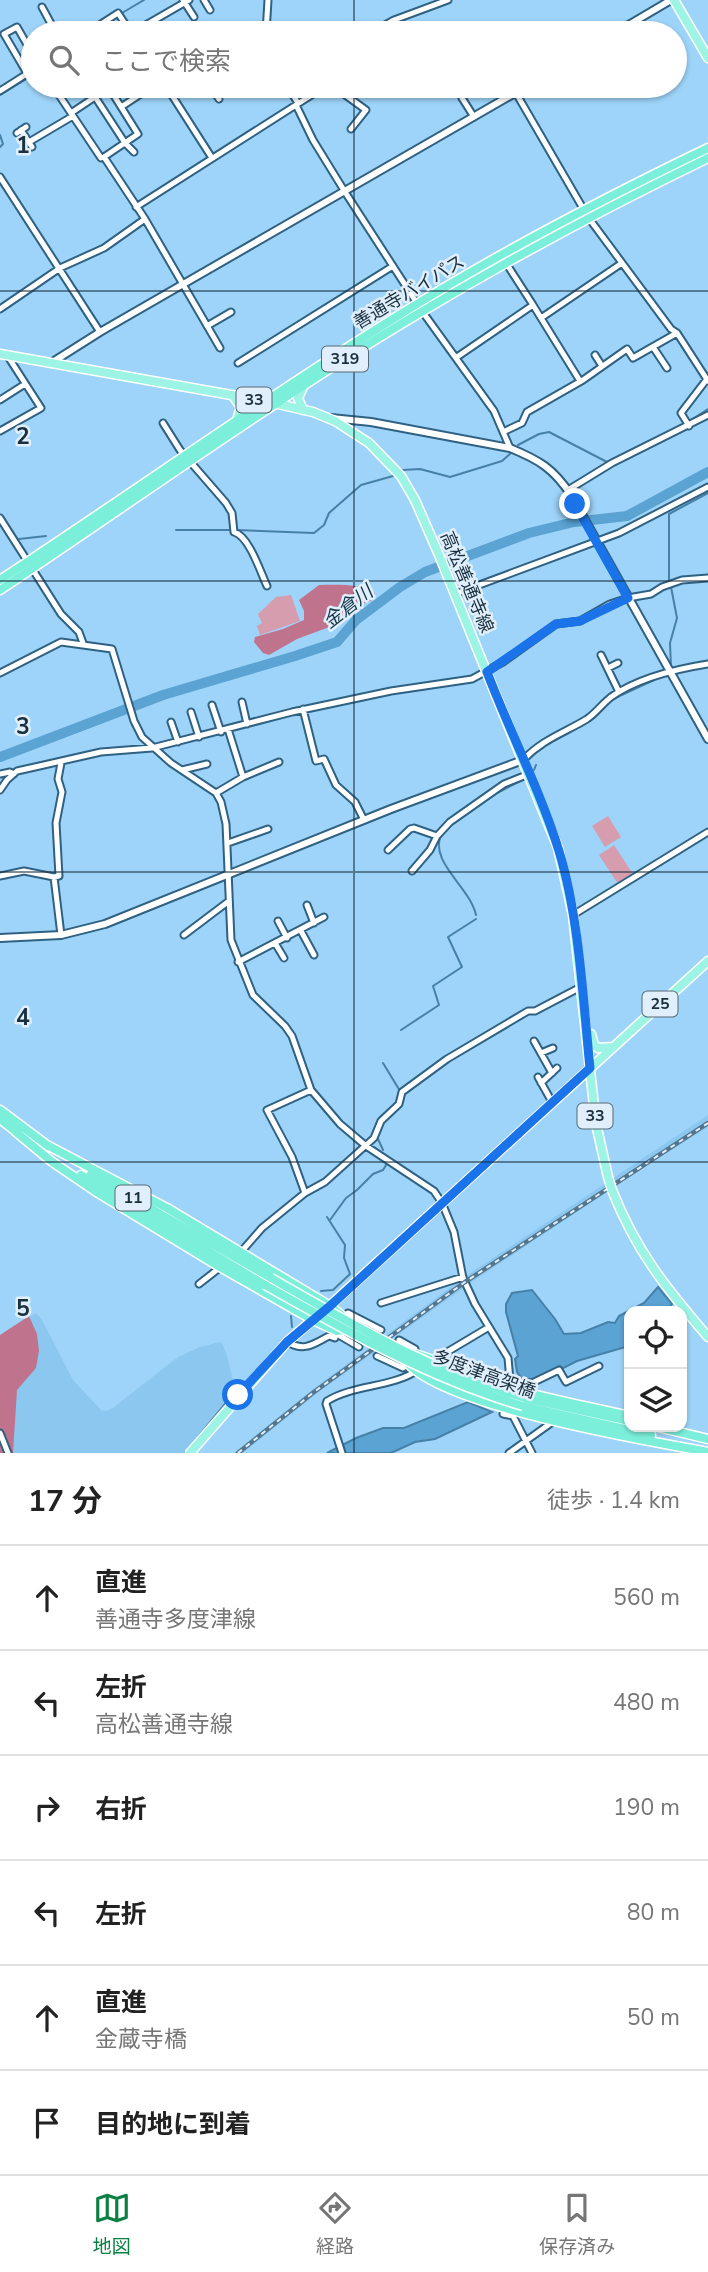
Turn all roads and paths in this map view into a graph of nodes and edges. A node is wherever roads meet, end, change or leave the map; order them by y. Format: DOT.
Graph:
graph roads {
  1 [pos="204,0"];
  2 [pos="268,0"];
  3 [pos="448,0"];
  4 [pos="673,0"];
  5 [pos="185,1"];
  6 [pos="42,7"];
  7 [pos="210,10"];
  8 [pos="194,17"];
  9 [pos="50,21"];
  10 [pos="106,21"];
  11 [pos="124,21"];
  12 [pos="152,21"];
  13 [pos="267,21"];
  14 [pos="392,21"];
  15 [pos="636,21"];
  16 [pos="686,21"];
  17 [pos="687,23"];
  18 [pos="21,34"];
  19 [pos="2,35"];
  20 [pos="708,58"];
  21 [pos="21,60"];
  22 [pos="21,78"];
  23 [pos="1,88"];
  24 [pos="61,98"];
  25 [pos="94,98"];
  26 [pos="96,98"];
  27 [pos="115,98"];
  28 [pos="135,98"];
  29 [pos="174,98"];
  30 [pos="295,98"];
  31 [pos="306,98"];
  32 [pos="350,98"];
  33 [pos="463,98"];
  34 [pos="507,98"];
  35 [pos="519,98"];
  36 [pos="298,103"];
  37 [pos="121,107"];
  38 [pos="72,115"];
  39 [pos="474,117"];
  40 [pos="351,129"];
  41 [pos="21,130"];
  42 [pos="125,143"];
  43 [pos="708,148"];
  44 [pos="134,152"];
  45 [pos="104,157"];
  46 [pos="212,158"];
  47 [pos="708,158"];
  48 [pos="0,177"];
  49 [pos="345,192"];
  50 [pos="136,207"];
  51 [pos="586,213"];
  52 [pos="145,219"];
  53 [pos="506,262"];
  54 [pos="622,263"];
  55 [pos="393,266"];
  56 [pos="60,268"];
  57 [pos="184,284"];
  58 [pos="533,304"];
  59 [pos="419,308"];
  60 [pos="0,309"];
  61 [pos="231,312"];
  62 [pos="541,318"];
  63 [pos="207,326"];
  64 [pos="100,332"];
  65 [pos="677,333"];
  66 [pos="653,346"];
  67 [pos="220,348"];
  68 [pos="3,355"];
  69 [pos="595,355"];
  70 [pos="457,357"];
  71 [pos="51,363"];
  72 [pos="238,363"];
  73 [pos="602,366"];
  74 [pos="667,368"];
  75 [pos="707,380"];
  76 [pos="580,382"];
  77 [pos="25,384"];
  78 [pos="303,387"];
  79 [pos="233,396"];
  80 [pos="0,400"];
  81 [pos="265,401"];
  82 [pos="277,404"];
  83 [pos="303,410"];
  84 [pos="708,415"];
  85 [pos="329,418"];
  86 [pos="237,420"];
  87 [pos="364,421"];
  88 [pos="163,423"];
  89 [pos="688,424"];
  90 [pos="0,430"];
  91 [pos="503,432"];
  92 [pos="358,435"];
  93 [pos="510,448"];
  94 [pos="188,458"];
  95 [pos="708,487"];
  96 [pos="568,490"];
  97 [pos="1,521"];
  98 [pos="596,541"];
  99 [pos="31,564"];
  100 [pos="708,579"];
  101 [pos="0,580"];
  102 [pos="267,586"];
  103 [pos="0,590"];
  104 [pos="455,593"];
  105 [pos="628,598"];
  106 [pos="83,643"];
  107 [pos="601,655"];
  108 [pos="618,663"];
  109 [pos="708,664"];
  110 [pos="608,668"];
  111 [pos="487,672"];
  112 [pos="0,673"];
  113 [pos="670,673"];
  114 [pos="619,692"];
  115 [pos="242,702"];
  116 [pos="212,705"];
  117 [pos="303,709"];
  118 [pos="191,712"];
  119 [pos="171,722"];
  120 [pos="247,724"];
  121 [pos="228,729"];
  122 [pos="221,732"];
  123 [pos="199,737"];
  124 [pos="708,737"];
  125 [pos="178,742"];
  126 [pos="152,748"];
  127 [pos="523,760"];
  128 [pos="279,762"];
  129 [pos="61,763"];
  130 [pos="207,764"];
  131 [pos="182,770"];
  132 [pos="14,774"];
  133 [pos="529,774"];
  134 [pos="0,775"];
  135 [pos="243,777"];
  136 [pos="0,790"];
  137 [pos="216,793"];
  138 [pos="364,820"];
  139 [pos="268,829"];
  140 [pos="708,832"];
  141 [pos="437,835"];
  142 [pos="228,843"];
  143 [pos="388,850"];
  144 [pos="412,871"];
  145 [pos="230,874"];
  146 [pos="0,876"];
  147 [pos="54,877"];
  148 [pos="230,901"];
  149 [pos="307,905"];
  150 [pos="573,915"];
  151 [pos="324,917"];
  152 [pos="278,922"];
  153 [pos="314,923"];
  154 [pos="301,930"];
  155 [pos="61,935"];
  156 [pos="184,935"];
  157 [pos="0,938"];
  158 [pos="287,938"];
  159 [pos="275,943"];
  160 [pos="314,955"];
  161 [pos="284,958"];
  162 [pos="708,961"];
  163 [pos="238,962"];
  164 [pos="577,989"];
  165 [pos="583,1004"];
  166 [pos="534,1041"];
  167 [pos="613,1047"];
  168 [pos="553,1048"];
  169 [pos="541,1053"];
  170 [pos="589,1054"];
  171 [pos="601,1057"];
  172 [pos="590,1068"];
  173 [pos="572,1083"];
  174 [pos="311,1090"];
  175 [pos="552,1102"];
  176 [pos="0,1110"];
  177 [pos="0,1119"];
  178 [pos="596,1125"];
  179 [pos="16,1132"];
  180 [pos="45,1144"];
  181 [pos="366,1146"];
  182 [pos="306,1193"];
  183 [pos="442,1203"];
  184 [pos="239,1253"];
  185 [pos="221,1266"];
  186 [pos="463,1277"];
  187 [pos="268,1281"];
  188 [pos="199,1284"];
  189 [pos="381,1303"];
  190 [pos="330,1306"];
  191 [pos="343,1315"];
  192 [pos="313,1320"];
  193 [pos="489,1327"];
  194 [pos="381,1330"];
  195 [pos="335,1334"];
  196 [pos="708,1337"];
  197 [pos="399,1340"];
  198 [pos="287,1342"];
  199 [pos="359,1347"];
  200 [pos="417,1353"];
  201 [pos="377,1356"];
  202 [pos="434,1359"];
  203 [pos="599,1366"];
  204 [pos="412,1369"];
  205 [pos="512,1385"];
  206 [pos="524,1402"];
  207 [pos="505,1409"];
  208 [pos="624,1415"];
  209 [pos="552,1420"];
  210 [pos="624,1420"];
  211 [pos="687,1430"];
  212 [pos="681,1432"];
  213 [pos="0,1433"];
  214 [pos="708,1438"];
  215 [pos="525,1441"];
  216 [pos="708,1450"];
  217 [pos="8,1453"];
  218 [pos="190,1453"];
  219 [pos="342,1453"];
  220 [pos="509,1453"];
  221 [pos="532,1453"];
  1 -- 7 [label="street"];
  2 -- 13 [label="street"];
  3 -- 14 [label="street"];
  4 -- 15 [label="street"];
  4 -- 16 [label="main road"];
  5 -- 8 [label="street"];
  5 -- 12 [label="street"];
  6 -- 9 [label="street"];
  10 -- 11 [label="street"];
  17 -- 20 [label="main road"];
  18 -- 19 [label="street"];
  19 -- 21 [label="street"];
  22 -- 23 [label="street"];
  24 -- 38 [label="street"];
  25 -- 38 [label="street"];
  26 -- 42 [label="street"];
  27 -- 37 [label="street"];
  28 -- 37 [label="street"];
  29 -- 46 [label="street"];
  30 -- 36 [label="street"];
  31 -- 36 [label="street"];
  32 -- 40 [label="street"];
  33 -- 39 [label="street"];
  34 -- 39 [label="street"];
  35 -- 51 [label="street"];
  36 -- 46 [label="street"];
  36 -- 49 [label="street"];
  37 -- 42 [label="street"];
  38 -- 41 [label="street"];
  38 -- 45 [label="street"];
  39 -- 49 [label="street"];
  42 -- 44 [label="street"];
  42 -- 45 [label="street"];
  43 -- 51 [label="highway, 善通寺バイパス / 319"];
  45 -- 50 [label="street"];
  46 -- 50 [label="street"];
  47 -- 51 [label="highway, 善通寺バイパス / 319"];
  48 -- 56 [label="street"];
  49 -- 55 [label="street"];
  49 -- 57 [label="street"];
  50 -- 52 [label="street"];
  51 -- 53 [label="highway, 善通寺バイパス / 319"];
  51 -- 54 [label="street"];
  51 -- 59 [label="highway, 善通寺バイパス / 319"];
  52 -- 56 [label="street"];
  52 -- 57 [label="street"];
  53 -- 58 [label="street"];
  53 -- 59 [label="highway, 善通寺バイパス / 319"];
  54 -- 62 [label="street"];
  54 -- 65 [label="street"];
  55 -- 59 [label="street"];
  55 -- 72 [label="street"];
  56 -- 60 [label="street"];
  56 -- 64 [label="street"];
  57 -- 63 [label="street"];
  57 -- 64 [label="street"];
  58 -- 62 [label="street"];
  58 -- 70 [label="street"];
  59 -- 70 [label="street"];
  59 -- 78 [label="highway, 善通寺バイパス / 319"];
  59 -- 81 [label="highway, 善通寺バイパス / 319"];
  61 -- 63 [label="street"];
  62 -- 76 [label="street"];
  63 -- 67 [label="street"];
  64 -- 71 [label="street"];
  65 -- 66 [label="street"];
  65 -- 75 [label="street"];
  66 -- 73 [label="street"];
  66 -- 74 [label="street"];
  68 -- 71 [label="main road, 高松善通寺線 / 33"];
  68 -- 77 [label="street"];
  69 -- 73 [label="street"];
  70 -- 91 [label="street"];
  71 -- 79 [label="main road, 高松善通寺線 / 33"];
  73 -- 76 [label="street"];
  75 -- 89 [label="street"];
  76 -- 91 [label="street"];
  77 -- 80 [label="street"];
  77 -- 90 [label="street"];
  78 -- 82 [label="highway, 善通寺バイパス / 319"];
  78 -- 83 [label="main road"];
  79 -- 81 [label="main road, 高松善通寺線 / 33"];
  79 -- 86 [label="main road"];
  81 -- 82 [label="main road, 高松善通寺線 / 33"];
  81 -- 86 [label="highway, 善通寺バイパス / 319"];
  82 -- 83 [label="main road, 高松善通寺線 / 33"];
  82 -- 94 [label="highway, 善通寺バイパス / 319"];
  83 -- 85 [label="main road, 高松善通寺線 / 33"];
  84 -- 89 [label="street"];
  85 -- 87 [label="street"];
  85 -- 92 [label="main road, 高松善通寺線 / 33"];
  86 -- 94 [label="highway, 善通寺バイパス / 319"];
  87 -- 92 [label="street"];
  87 -- 93 [label="street"];
  88 -- 94 [label="street"];
  89 -- 96 [label="street"];
  91 -- 93 [label="street"];
  92 -- 104 [label="main road, 高松善通寺線 / 33"];
  93 -- 96 [label="street"];
  94 -- 99 [label="highway, 善通寺バイパス / 319"];
  94 -- 102 [label="street"];
  95 -- 98 [label="street"];
  96 -- 98 [label="street"];
  97 -- 99 [label="street"];
  98 -- 104 [label="street"];
  98 -- 105 [label="street"];
  99 -- 101 [label="highway, 善通寺バイパス / 319"];
  99 -- 103 [label="highway, 善通寺バイパス / 319"];
  99 -- 106 [label="street"];
  100 -- 105 [label="street"];
  104 -- 111 [label="main road, 高松善通寺線 / 33"];
  105 -- 111 [label="street"];
  105 -- 113 [label="street"];
  106 -- 112 [label="street"];
  106 -- 126 [label="street"];
  107 -- 110 [label="street"];
  108 -- 110 [label="street"];
  109 -- 113 [label="street"];
  110 -- 114 [label="street"];
  111 -- 117 [label="street"];
  111 -- 127 [label="main road, 高松善通寺線 / 33"];
  113 -- 114 [label="street"];
  113 -- 124 [label="street"];
  114 -- 127 [label="street"];
  115 -- 120 [label="street"];
  116 -- 122 [label="street"];
  117 -- 120 [label="street"];
  117 -- 138 [label="street"];
  118 -- 123 [label="street"];
  119 -- 125 [label="street"];
  120 -- 121 [label="street"];
  121 -- 122 [label="street"];
  121 -- 135 [label="street"];
  122 -- 123 [label="street"];
  123 -- 125 [label="street"];
  125 -- 126 [label="street"];
  126 -- 129 [label="street"];
  126 -- 131 [label="street"];
  127 -- 133 [label="main road, 高松善通寺線 / 33"];
  127 -- 138 [label="street"];
  128 -- 135 [label="street"];
  129 -- 132 [label="street"];
  129 -- 147 [label="street"];
  130 -- 131 [label="street"];
  131 -- 137 [label="street"];
  132 -- 134 [label="street"];
  132 -- 136 [label="street"];
  133 -- 141 [label="street"];
  133 -- 150 [label="main road, 高松善通寺線 / 33"];
  135 -- 137 [label="street"];
  137 -- 142 [label="street"];
  138 -- 145 [label="street"];
  139 -- 142 [label="street"];
  140 -- 150 [label="street"];
  141 -- 143 [label="street"];
  141 -- 144 [label="street"];
  142 -- 145 [label="street"];
  145 -- 148 [label="street"];
  145 -- 155 [label="street"];
  146 -- 147 [label="street"];
  147 -- 155 [label="street"];
  148 -- 156 [label="street"];
  148 -- 163 [label="street"];
  149 -- 153 [label="street"];
  150 -- 165 [label="main road, 高松善通寺線 / 33"];
  151 -- 153 [label="street"];
  152 -- 158 [label="street"];
  153 -- 154 [label="street"];
  154 -- 158 [label="street"];
  154 -- 160 [label="street"];
  155 -- 157 [label="street"];
  158 -- 159 [label="street"];
  159 -- 161 [label="street"];
  159 -- 163 [label="street"];
  162 -- 167 [label="main road, 25"];
  163 -- 174 [label="street"];
  164 -- 181 [label="street"];
  165 -- 167 [label="main road"];
  165 -- 170 [label="main road, 高松善通寺線 / 33"];
  166 -- 169 [label="street"];
  167 -- 171 [label="main road, 25"];
  168 -- 169 [label="street"];
  169 -- 175 [label="street"];
  170 -- 171 [label="main road"];
  170 -- 172 [label="main road, 高松善通寺線 / 33"];
  171 -- 172 [label="main road, 25"];
  172 -- 173 [label="main road, 25"];
  172 -- 178 [label="main road, 高松善通寺線 / 33"];
  173 -- 175 [label="main road, 25"];
  173 -- 178 [label="main road"];
  174 -- 181 [label="street"];
  174 -- 182 [label="street"];
  175 -- 183 [label="main road, 25"];
  176 -- 180 [label="highway, 11"];
  177 -- 179 [label="highway, 11"];
  178 -- 196 [label="main road, 高松善通寺線 / 33, bridge"];
  179 -- 185 [label="highway"];
  179 -- 187 [label="highway, 11"];
  180 -- 184 [label="highway"];
  180 -- 187 [label="highway, 11"];
  181 -- 182 [label="street"];
  181 -- 183 [label="street"];
  182 -- 184 [label="street"];
  183 -- 186 [label="street"];
  183 -- 190 [label="main road, 25"];
  184 -- 190 [label="highway"];
  185 -- 188 [label="street"];
  185 -- 192 [label="highway"];
  186 -- 189 [label="street"];
  186 -- 193 [label="street"];
  187 -- 206 [label="highway, 多度津高架橋 / 11, bridge"];
  190 -- 191 [label="highway"];
  190 -- 192 [label="main road, 25"];
  191 -- 194 [label="street"];
  191 -- 195 [label="street"];
  191 -- 195 [label="highway"];
  192 -- 195 [label="highway"];
  192 -- 198 [label="main road, 25"];
  193 -- 202 [label="street"];
  193 -- 205 [label="street"];
  195 -- 198 [label="street"];
  195 -- 199 [label="street"];
  197 -- 200 [label="street"];
  198 -- 218 [label="main road, 25"];
  200 -- 202 [label="highway"];
  200 -- 204 [label="street"];
  200 -- 204 [label="highway"];
  201 -- 204 [label="street"];
  202 -- 204 [label="street"];
  202 -- 205 [label="highway"];
  203 -- 205 [label="street"];
  204 -- 207 [label="highway"];
  204 -- 219 [label="street"];
  205 -- 207 [label="street"];
  205 -- 208 [label="highway"];
  206 -- 210 [label="highway, 多度津高架橋 / 11"];
  206 -- 216 [label="highway, 多度津高架橋 / 11"];
  207 -- 209 [label="highway"];
  207 -- 215 [label="street"];
  209 -- 215 [label="street"];
  209 -- 216 [label="highway"];
  211 -- 214 [label="highway"];
  212 -- 214 [label="highway"];
  213 -- 217 [label="street"];
  215 -- 220 [label="street"];
  215 -- 221 [label="street"];
}
